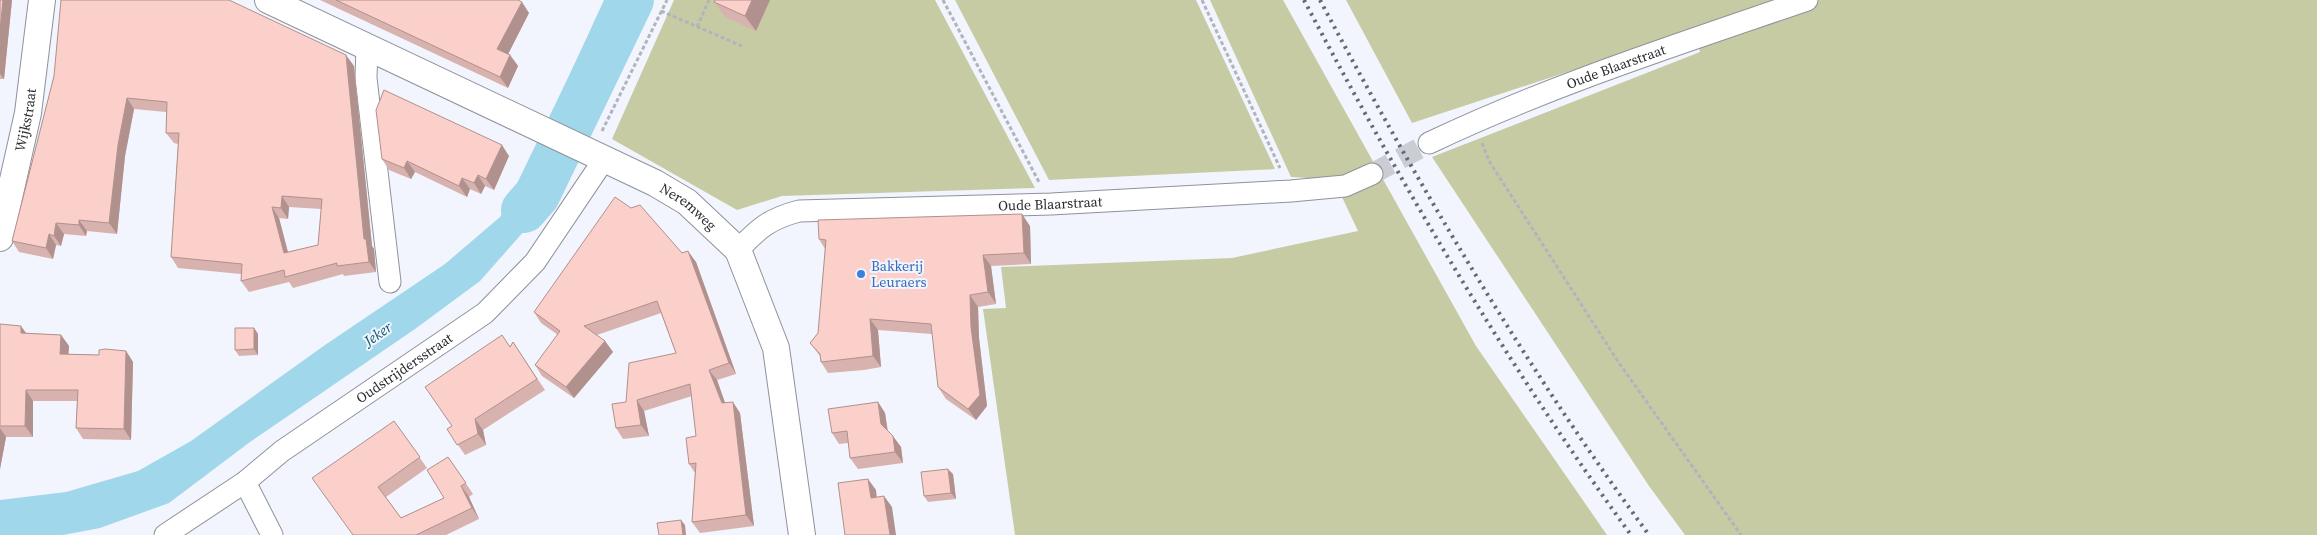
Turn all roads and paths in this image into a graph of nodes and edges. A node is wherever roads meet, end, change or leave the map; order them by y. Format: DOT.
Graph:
graph roads {
  1 [pos="42,0"];
  2 [pos="268,0"];
  3 [pos="667,0"];
  4 [pos="709,0"];
  5 [pos="942,0"];
  6 [pos="1202,0"];
  7 [pos="1807,0"];
  8 [pos="661,11"];
  9 [pos="697,27"];
  10 [pos="367,46"];
  11 [pos="742,46"];
  12 [pos="1474,122"];
  13 [pos="1429,144"];
  14 [pos="594,153"];
  15 [pos="1372,174"];
  16 [pos="1291,191"];
  17 [pos="1051,204"];
  18 [pos="0,238"];
  19 [pos="738,250"];
  20 [pos="390,282"];
  21 [pos="245,482"];
  22 [pos="165,535"];
  23 [pos="272,535"];
  24 [pos="802,535"];
  25 [pos="1741,535"];
  1 -- 18 [label="street, Wijkstraat"];
  2 -- 10 [label="street, Neremweg"];
  3 -- 8 [label="path"];
  4 -- 9 [label="path"];
  5 -- 17 [label="path"];
  6 -- 16 [label="path"];
  7 -- 12 [label="street, Oude Blaarstraat"];
  8 -- 9 [label="path"];
  8 -- 14 [label="path"];
  9 -- 11 [label="path"];
  10 -- 14 [label="street, Neremweg"];
  10 -- 20 [label="street"];
  12 -- 13 [label="street, Oude Blaarstraat"];
  12 -- 25 [label="path"];
  14 -- 19 [label="street, Neremweg"];
  14 -- 21 [label="street, Oudstrijdersstraat"];
  15 -- 16 [label="street, Oude Blaarstraat"];
  16 -- 17 [label="street, Oude Blaarstraat"];
  17 -- 19 [label="street, Oude Blaarstraat"];
  19 -- 24 [label="street, Neremweg"];
  21 -- 22 [label="street, Oudstrijdersstraat"];
  21 -- 23 [label="street"];
}
